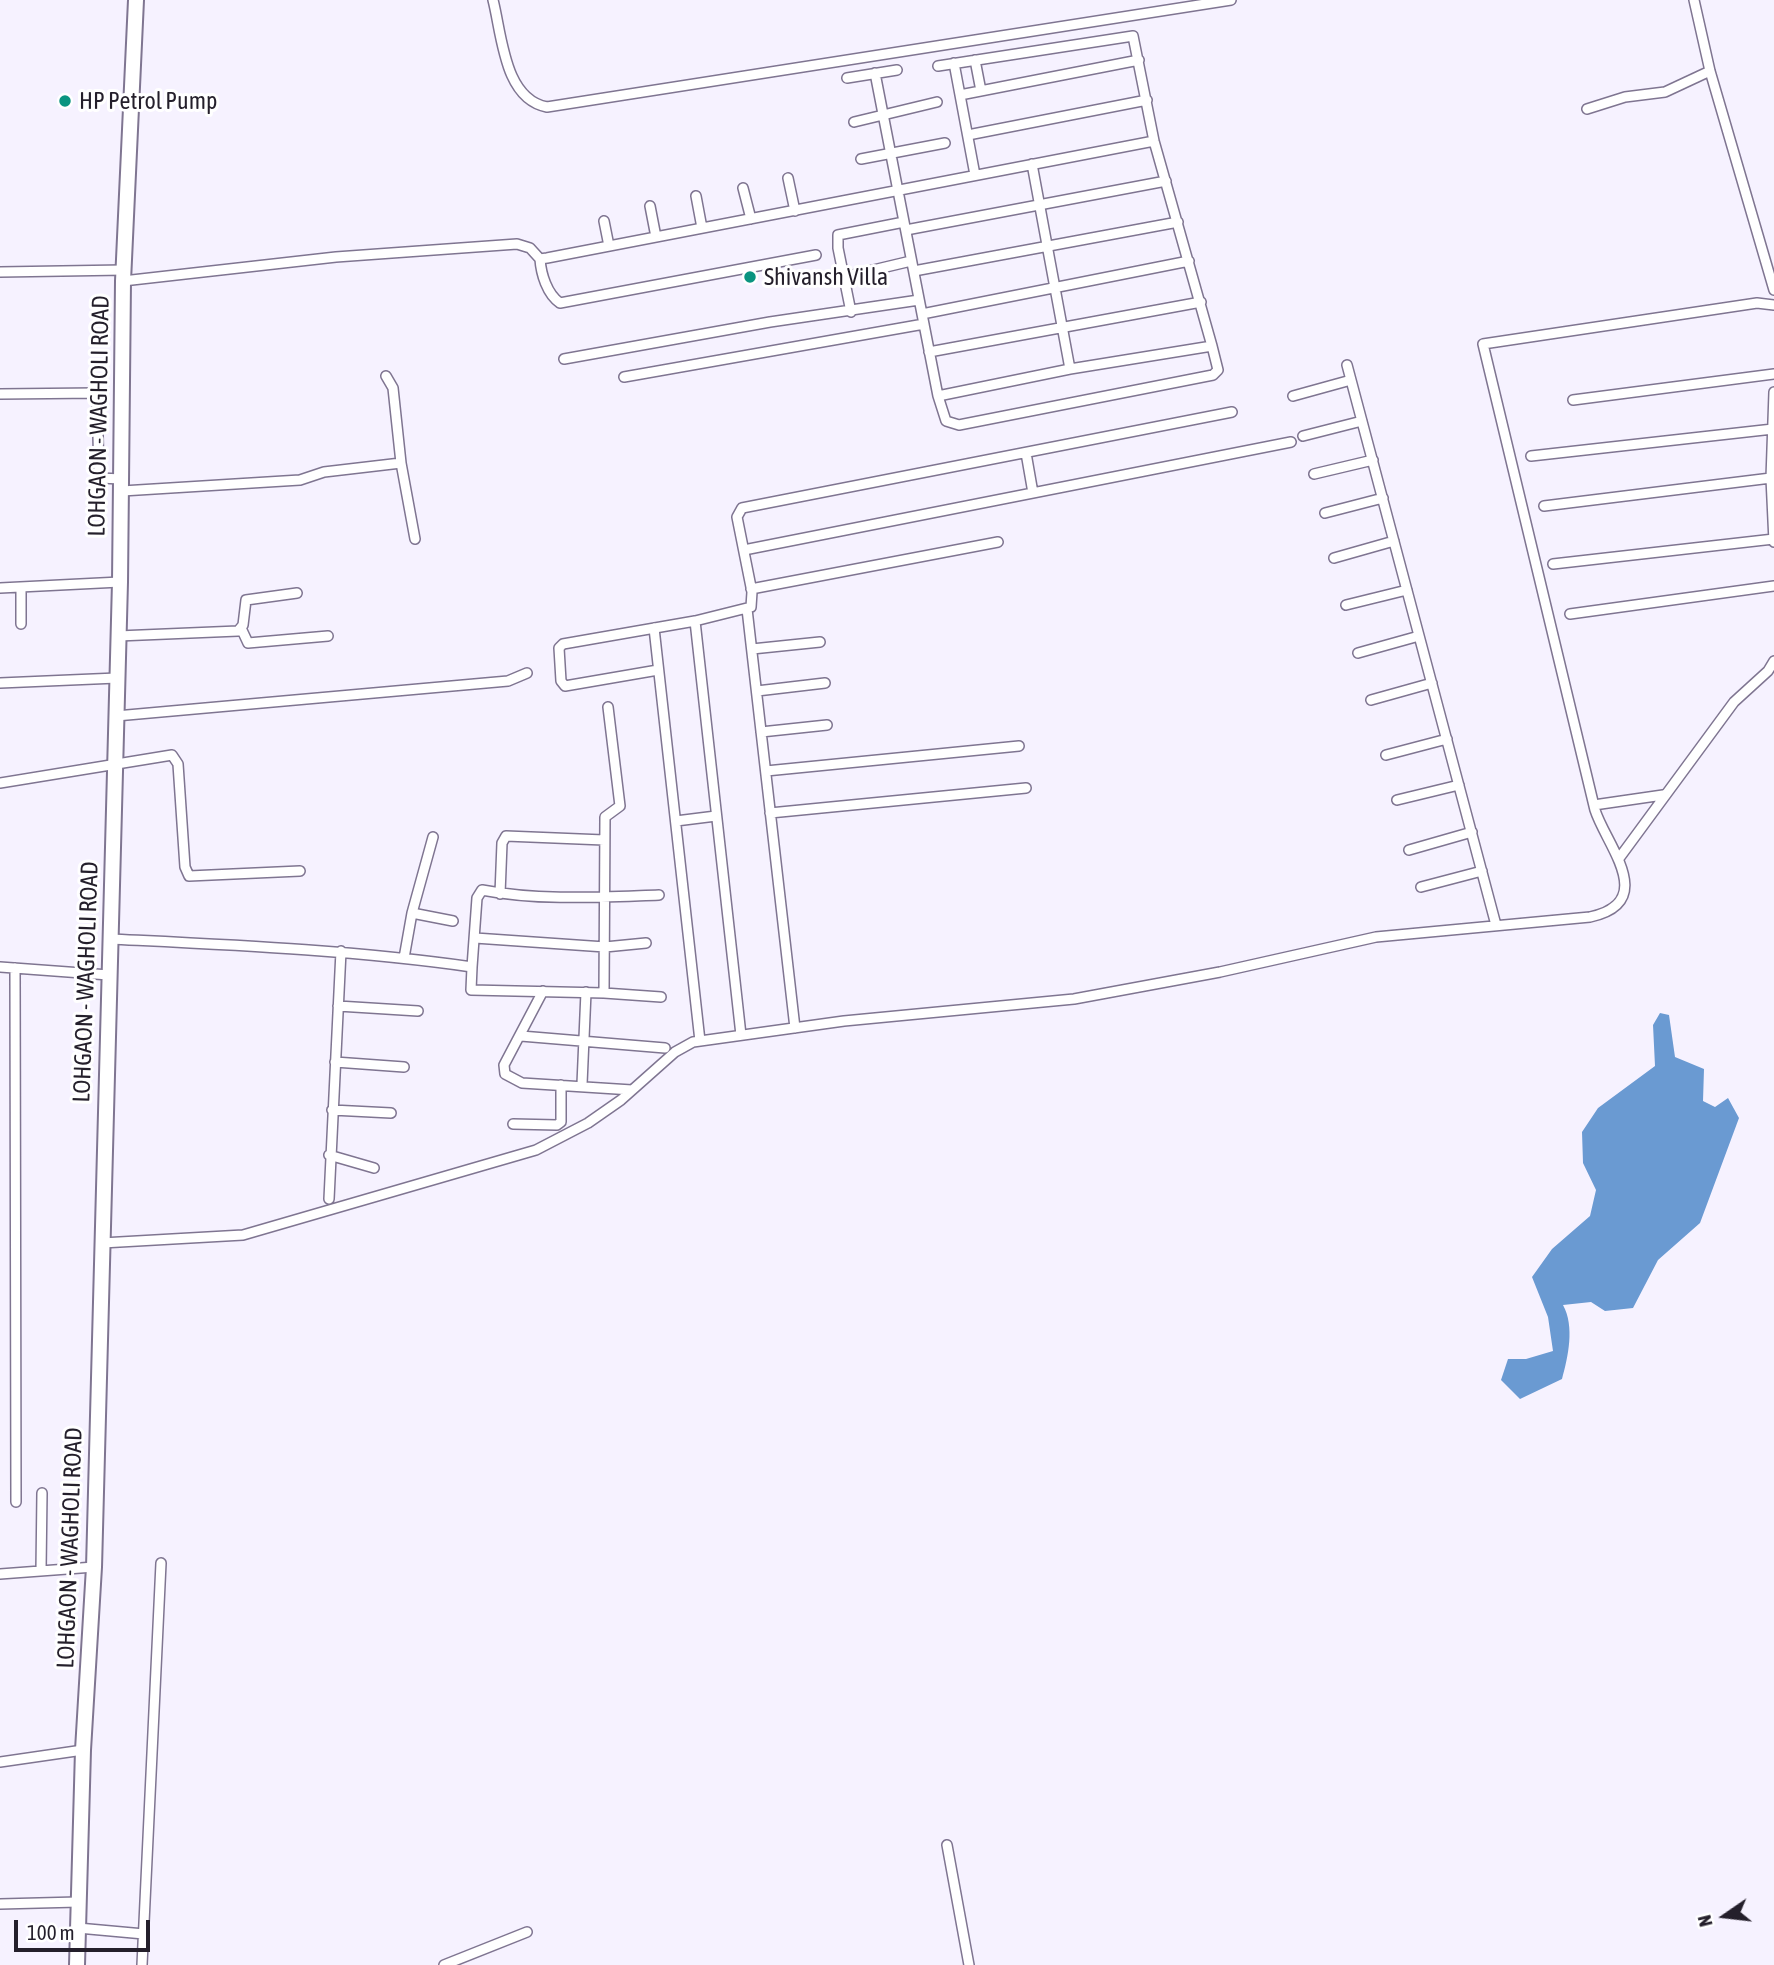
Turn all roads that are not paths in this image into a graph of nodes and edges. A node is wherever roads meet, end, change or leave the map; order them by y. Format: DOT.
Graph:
graph roads {
  1 [pos="136,0"];
  2 [pos="494,0"];
  3 [pos="1231,0"];
  4 [pos="1694,0"];
  5 [pos="975,60"];
  6 [pos="1139,60"];
  7 [pos="954,63"];
  8 [pos="938,66"];
  9 [pos="897,69"];
  10 [pos="1710,71"];
  11 [pos="876,73"];
  12 [pos="847,78"];
  13 [pos="981,91"];
  14 [pos="960,95"];
  15 [pos="1147,100"];
  16 [pos="937,102"];
  17 [pos="1587,109"];
  18 [pos="884,116"];
  19 [pos="854,122"];
  20 [pos="968,135"];
  21 [pos="1154,141"];
  22 [pos="946,144"];
  23 [pos="891,153"];
  24 [pos="861,159"];
  25 [pos="1032,164"];
  26 [pos="975,175"];
  27 [pos="788,178"];
  28 [pos="1166,181"];
  29 [pos="743,188"];
  30 [pos="898,191"];
  31 [pos="696,196"];
  32 [pos="1040,205"];
  33 [pos="650,206"];
  34 [pos="795,211"];
  35 [pos="751,219"];
  36 [pos="604,221"];
  37 [pos="1178,222"];
  38 [pos="905,226"];
  39 [pos="702,228"];
  40 [pos="656,237"];
  41 [pos="609,246"];
  42 [pos="1047,246"];
  43 [pos="816,255"];
  44 [pos="540,258"];
  45 [pos="1189,261"];
  46 [pos="912,266"];
  47 [pos="0,272"];
  48 [pos="124,276"];
  49 [pos="844,277"];
  50 [pos="1055,288"];
  51 [pos="1774,289"];
  52 [pos="919,300"];
  53 [pos="1201,302"];
  54 [pos="1774,305"];
  55 [pos="850,312"];
  56 [pos="922,314"];
  57 [pos="924,324"];
  58 [pos="1062,328"];
  59 [pos="1212,346"];
  60 [pos="929,352"];
  61 [pos="564,359"];
  62 [pos="1348,365"];
  63 [pos="1070,369"];
  64 [pos="1774,374"];
  65 [pos="386,376"];
  66 [pos="624,377"];
  67 [pos="1351,380"];
  68 [pos="1774,392"];
  69 [pos="0,394"];
  70 [pos="938,396"];
  71 [pos="1293,396"];
  72 [pos="1573,400"];
  73 [pos="1232,412"];
  74 [pos="1362,421"];
  75 [pos="1773,429"];
  76 [pos="1303,436"];
  77 [pos="1291,442"];
  78 [pos="1026,453"];
  79 [pos="1531,456"];
  80 [pos="1373,460"];
  81 [pos="401,463"];
  82 [pos="1314,474"];
  83 [pos="1771,478"];
  84 [pos="122,485"];
  85 [pos="1773,491"];
  86 [pos="1033,493"];
  87 [pos="1383,498"];
  88 [pos="1544,506"];
  89 [pos="1325,513"];
  90 [pos="415,538"];
  91 [pos="1394,541"];
  92 [pos="1774,541"];
  93 [pos="998,542"];
  94 [pos="744,551"];
  95 [pos="1334,558"];
  96 [pos="1553,564"];
  97 [pos="120,582"];
  98 [pos="1774,586"];
  99 [pos="21,587"];
  100 [pos="0,588"];
  101 [pos="751,589"];
  102 [pos="1407,590"];
  103 [pos="298,593"];
  104 [pos="1346,605"];
  105 [pos="747,609"];
  106 [pos="1570,614"];
  107 [pos="695,621"];
  108 [pos="22,624"];
  109 [pos="241,628"];
  110 [pos="654,628"];
  111 [pos="118,636"];
  112 [pos="328,636"];
  113 [pos="1419,636"];
  114 [pos="820,642"];
  115 [pos="752,649"];
  116 [pos="1359,653"];
  117 [pos="1774,661"];
  118 [pos="658,670"];
  119 [pos="527,673"];
  120 [pos="117,678"];
  121 [pos="0,683"];
  122 [pos="825,683"];
  123 [pos="1432,683"];
  124 [pos="757,691"];
  125 [pos="1371,700"];
  126 [pos="608,708"];
  127 [pos="116,716"];
  128 [pos="827,725"];
  129 [pos="761,732"];
  130 [pos="1447,739"];
  131 [pos="1019,746"];
  132 [pos="1386,755"];
  133 [pos="115,766"];
  134 [pos="766,771"];
  135 [pos="0,783"];
  136 [pos="1459,785"];
  137 [pos="1027,788"];
  138 [pos="1663,795"];
  139 [pos="1397,800"];
  140 [pos="1594,805"];
  141 [pos="770,813"];
  142 [pos="716,816"];
  143 [pos="676,821"];
  144 [pos="1472,832"];
  145 [pos="433,837"];
  146 [pos="604,840"];
  147 [pos="1409,850"];
  148 [pos="1620,857"];
  149 [pos="300,871"];
  150 [pos="1482,871"];
  151 [pos="1421,887"];
  152 [pos="500,894"];
  153 [pos="659,895"];
  154 [pos="605,896"];
  155 [pos="412,913"];
  156 [pos="453,922"];
  157 [pos="1496,925"];
  158 [pos="475,938"];
  159 [pos="110,939"];
  160 [pos="646,943"];
  161 [pos="605,947"];
  162 [pos="341,951"];
  163 [pos="404,958"];
  164 [pos="0,967"];
  165 [pos="472,967"];
  166 [pos="15,968"];
  167 [pos="109,975"];
  168 [pos="543,991"];
  169 [pos="586,992"];
  170 [pos="604,993"];
  171 [pos="661,997"];
  172 [pos="338,1006"];
  173 [pos="418,1010"];
  174 [pos="795,1028"];
  175 [pos="741,1035"];
  176 [pos="521,1036"];
  177 [pos="583,1041"];
  178 [pos="700,1041"];
  179 [pos="665,1048"];
  180 [pos="335,1062"];
  181 [pos="404,1067"];
  182 [pos="582,1084"];
  183 [pos="562,1085"];
  184 [pos="632,1090"];
  185 [pos="332,1110"];
  186 [pos="390,1113"];
  187 [pos="513,1124"];
  188 [pos="330,1156"];
  189 [pos="374,1168"];
  190 [pos="329,1199"];
  191 [pos="102,1243"];
  192 [pos="42,1493"];
  193 [pos="16,1502"];
  194 [pos="160,1563"];
  195 [pos="94,1567"];
  196 [pos="41,1570"];
  197 [pos="0,1574"];
  198 [pos="83,1750"];
  199 [pos="0,1762"];
  200 [pos="947,1845"];
  201 [pos="78,1902"];
  202 [pos="0,1904"];
  203 [pos="78,1928"];
  204 [pos="527,1932"];
  205 [pos="144,1934"];
  206 [pos="76,1965"];
  207 [pos="142,1965"];
  208 [pos="444,1965"];
  209 [pos="969,1965"];
  1 -- 48 [label="main road, LOHGAON - WAGHOLI ROAD"];
  2 -- 3 [label="street"];
  4 -- 10 [label="street"];
  5 -- 6 [label="street"];
  5 -- 7 [label="street"];
  5 -- 13 [label="street"];
  6 -- 13 [label="street"];
  6 -- 15 [label="street"];
  7 -- 8 [label="street"];
  7 -- 14 [label="street"];
  9 -- 11 [label="street"];
  10 -- 17 [label="street"];
  10 -- 51 [label="street"];
  11 -- 12 [label="street"];
  11 -- 18 [label="street"];
  13 -- 14 [label="street"];
  14 -- 20 [label="street"];
  15 -- 20 [label="street"];
  15 -- 21 [label="street"];
  16 -- 18 [label="street"];
  18 -- 19 [label="street"];
  18 -- 23 [label="street"];
  20 -- 26 [label="street"];
  21 -- 25 [label="street"];
  21 -- 28 [label="street"];
  22 -- 23 [label="street"];
  23 -- 24 [label="street"];
  23 -- 30 [label="street"];
  25 -- 26 [label="street"];
  25 -- 32 [label="street"];
  26 -- 30 [label="street"];
  27 -- 34 [label="street"];
  28 -- 32 [label="street"];
  28 -- 37 [label="street"];
  29 -- 35 [label="street"];
  30 -- 34 [label="street"];
  30 -- 38 [label="street"];
  31 -- 39 [label="street"];
  32 -- 38 [label="street"];
  32 -- 42 [label="street"];
  33 -- 40 [label="street"];
  34 -- 35 [label="street"];
  35 -- 39 [label="street"];
  36 -- 41 [label="street"];
  37 -- 42 [label="street"];
  37 -- 45 [label="street"];
  38 -- 46 [label="street"];
  38 -- 49 [label="street"];
  39 -- 40 [label="street"];
  40 -- 41 [label="street"];
  41 -- 44 [label="street"];
  42 -- 46 [label="street"];
  42 -- 50 [label="street"];
  43 -- 44 [label="street"];
  44 -- 48 [label="street"];
  45 -- 50 [label="street"];
  45 -- 53 [label="street"];
  46 -- 49 [label="street"];
  46 -- 52 [label="street"];
  47 -- 48 [label="street"];
  48 -- 84 [label="main road, LOHGAON - WAGHOLI ROAD"];
  49 -- 55 [label="street"];
  50 -- 56 [label="street"];
  50 -- 58 [label="street"];
  52 -- 55 [label="street"];
  52 -- 56 [label="street"];
  53 -- 58 [label="street"];
  53 -- 59 [label="street"];
  54 -- 140 [label="street"];
  55 -- 61 [label="street"];
  56 -- 57 [label="street"];
  57 -- 60 [label="street"];
  57 -- 66 [label="street"];
  58 -- 60 [label="street"];
  58 -- 63 [label="street"];
  59 -- 63 [label="street"];
  59 -- 70 [label="street"];
  60 -- 70 [label="street"];
  62 -- 67 [label="street"];
  63 -- 70 [label="street"];
  64 -- 72 [label="street"];
  65 -- 81 [label="street"];
  67 -- 71 [label="street"];
  67 -- 74 [label="street"];
  68 -- 75 [label="street"];
  69 -- 84 [label="street"];
  73 -- 78 [label="street"];
  74 -- 76 [label="street"];
  74 -- 80 [label="street"];
  75 -- 79 [label="street"];
  75 -- 83 [label="street"];
  77 -- 86 [label="street"];
  78 -- 86 [label="street"];
  78 -- 94 [label="street"];
  80 -- 82 [label="street"];
  80 -- 87 [label="street"];
  81 -- 84 [label="street"];
  81 -- 90 [label="street"];
  83 -- 85 [label="street"];
  83 -- 88 [label="street"];
  84 -- 97 [label="main road, LOHGAON - WAGHOLI ROAD"];
  85 -- 92 [label="street"];
  86 -- 94 [label="street"];
  87 -- 89 [label="street"];
  87 -- 91 [label="street"];
  91 -- 95 [label="street"];
  91 -- 102 [label="street"];
  92 -- 96 [label="street"];
  93 -- 101 [label="street"];
  94 -- 101 [label="street"];
  97 -- 99 [label="street"];
  97 -- 111 [label="main road, LOHGAON - WAGHOLI ROAD"];
  98 -- 106 [label="street"];
  99 -- 100 [label="street"];
  99 -- 108 [label="street"];
  101 -- 105 [label="street"];
  102 -- 104 [label="street"];
  102 -- 113 [label="street"];
  103 -- 109 [label="street"];
  105 -- 107 [label="street"];
  105 -- 115 [label="street"];
  107 -- 110 [label="street"];
  107 -- 142 [label="street"];
  109 -- 111 [label="street"];
  109 -- 112 [label="street"];
  110 -- 118 [label="street"];
  110 -- 118 [label="street"];
  111 -- 120 [label="main road, LOHGAON - WAGHOLI ROAD"];
  113 -- 116 [label="street"];
  113 -- 123 [label="street"];
  114 -- 115 [label="street"];
  115 -- 124 [label="street"];
  117 -- 138 [label="street"];
  118 -- 143 [label="street"];
  119 -- 127 [label="street"];
  120 -- 121 [label="street"];
  120 -- 127 [label="main road, LOHGAON - WAGHOLI ROAD"];
  122 -- 124 [label="street"];
  123 -- 125 [label="street"];
  123 -- 130 [label="street"];
  124 -- 129 [label="street"];
  126 -- 146 [label="street"];
  127 -- 133 [label="main road, LOHGAON - WAGHOLI ROAD"];
  128 -- 129 [label="street"];
  129 -- 134 [label="street"];
  130 -- 132 [label="street"];
  130 -- 136 [label="street"];
  131 -- 134 [label="street"];
  133 -- 135 [label="street"];
  133 -- 149 [label="street"];
  133 -- 159 [label="main road, LOHGAON - WAGHOLI ROAD"];
  134 -- 141 [label="street"];
  136 -- 139 [label="street"];
  136 -- 144 [label="street"];
  137 -- 141 [label="street"];
  138 -- 140 [label="street"];
  138 -- 148 [label="street"];
  140 -- 148 [label="street"];
  141 -- 174 [label="street"];
  142 -- 143 [label="street"];
  142 -- 175 [label="street"];
  143 -- 178 [label="street"];
  144 -- 147 [label="street"];
  144 -- 150 [label="street"];
  145 -- 155 [label="street"];
  146 -- 152 [label="street"];
  146 -- 154 [label="street"];
  148 -- 157 [label="street"];
  150 -- 151 [label="street"];
  150 -- 157 [label="street"];
  152 -- 154 [label="street"];
  152 -- 158 [label="street"];
  153 -- 154 [label="street"];
  154 -- 161 [label="street"];
  155 -- 156 [label="street"];
  155 -- 163 [label="street"];
  157 -- 174 [label="street"];
  158 -- 161 [label="street"];
  158 -- 165 [label="street"];
  159 -- 162 [label="street"];
  159 -- 167 [label="main road, LOHGAON - WAGHOLI ROAD"];
  160 -- 161 [label="street"];
  161 -- 170 [label="street"];
  162 -- 163 [label="street"];
  162 -- 172 [label="street"];
  163 -- 165 [label="street"];
  164 -- 166 [label="street"];
  165 -- 168 [label="street"];
  166 -- 167 [label="street"];
  166 -- 193 [label="street"];
  167 -- 191 [label="main road, LOHGAON - WAGHOLI ROAD"];
  168 -- 169 [label="street"];
  168 -- 176 [label="street"];
  169 -- 170 [label="street"];
  169 -- 177 [label="street"];
  170 -- 171 [label="street"];
  172 -- 173 [label="street"];
  172 -- 180 [label="street"];
  174 -- 175 [label="street"];
  175 -- 178 [label="street"];
  176 -- 177 [label="street"];
  176 -- 183 [label="street"];
  177 -- 179 [label="street"];
  177 -- 182 [label="street"];
  178 -- 184 [label="street"];
  180 -- 181 [label="street"];
  180 -- 185 [label="street"];
  182 -- 183 [label="street"];
  182 -- 184 [label="street"];
  183 -- 187 [label="street"];
  184 -- 191 [label="street"];
  185 -- 186 [label="street"];
  185 -- 188 [label="street"];
  188 -- 189 [label="street"];
  188 -- 190 [label="street"];
  191 -- 195 [label="main road, LOHGAON - WAGHOLI ROAD"];
  192 -- 196 [label="street"];
  194 -- 205 [label="street"];
  195 -- 196 [label="street"];
  195 -- 198 [label="main road, LOHGAON - WAGHOLI ROAD"];
  196 -- 197 [label="street"];
  198 -- 199 [label="street"];
  198 -- 201 [label="main road, LOHGAON - WAGHOLI ROAD"];
  200 -- 209 [label="street"];
  201 -- 202 [label="street"];
  201 -- 203 [label="main road, LOHGAON - WAGHOLI ROAD"];
  203 -- 205 [label="street"];
  203 -- 206 [label="main road, LOHGAON - WAGHOLI ROAD"];
  204 -- 208 [label="street"];
  205 -- 207 [label="street"];
}
